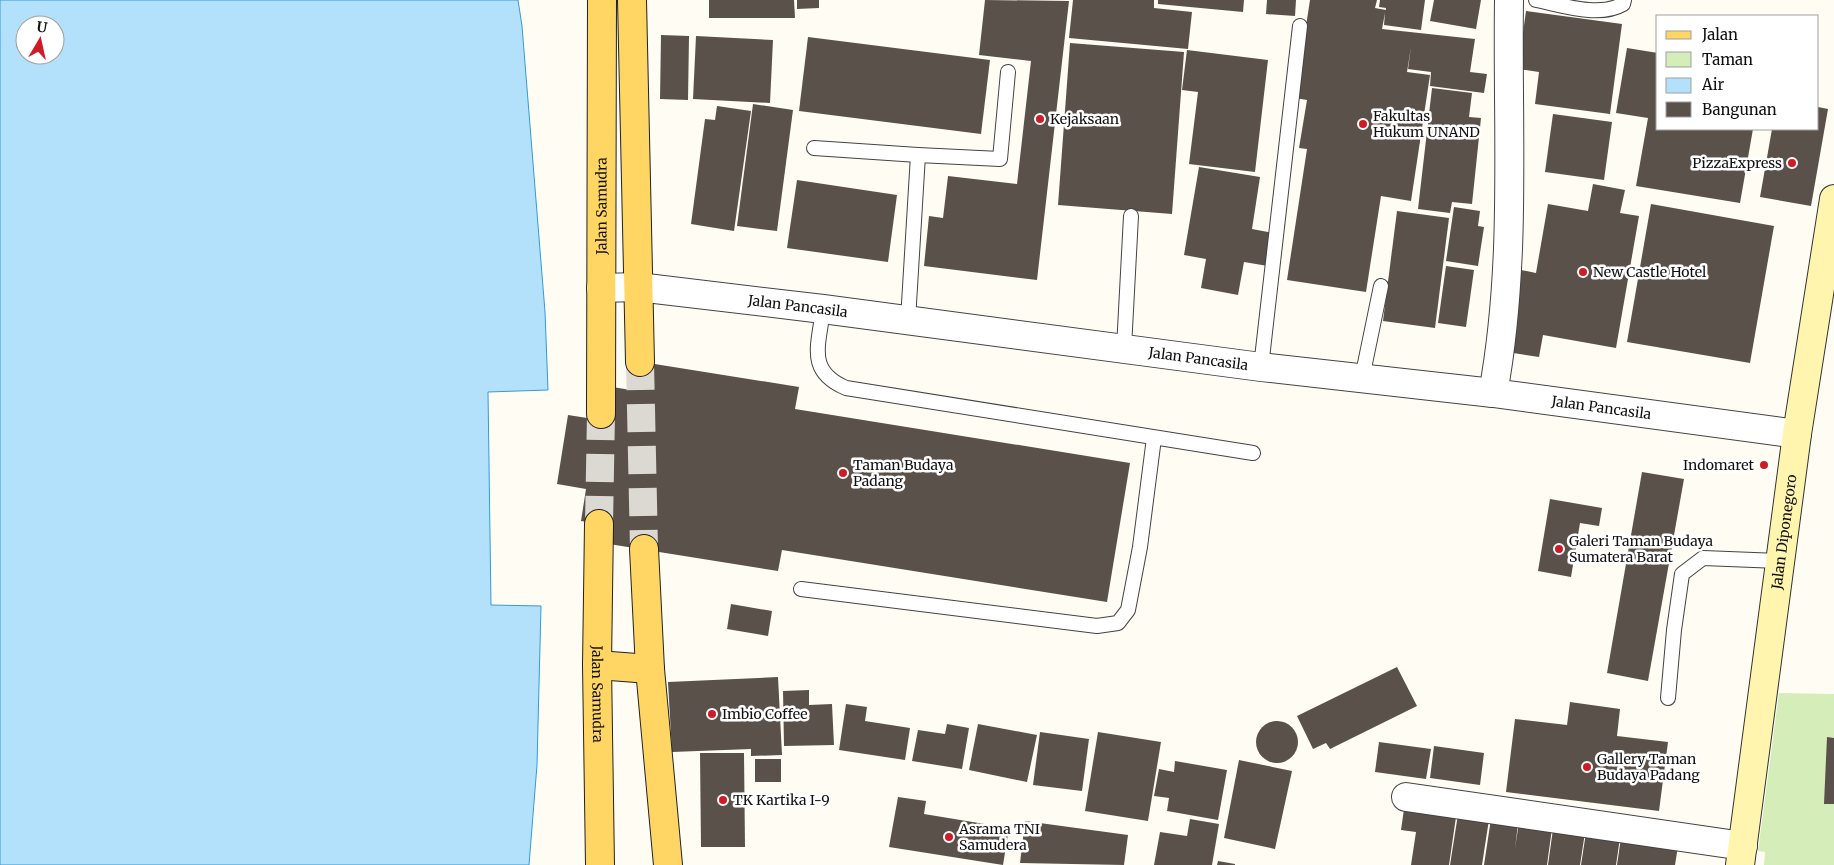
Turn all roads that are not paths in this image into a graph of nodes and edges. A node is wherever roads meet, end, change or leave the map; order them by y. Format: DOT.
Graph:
graph roads {
  1 [pos="602,0"];
  2 [pos="632,0"];
  3 [pos="1509,0"];
  4 [pos="1536,0"];
  5 [pos="1624,0"];
  6 [pos="1300,26"];
  7 [pos="1008,72"];
  8 [pos="814,148"];
  9 [pos="918,155"];
  10 [pos="1834,199"];
  11 [pos="1130,216"];
  12 [pos="1829,263"];
  13 [pos="1381,286"];
  14 [pos="638,287"];
  15 [pos="601,288"];
  16 [pos="823,309"];
  17 [pos="908,320"];
  18 [pos="1124,348"];
  19 [pos="640,362"];
  20 [pos="1261,367"];
  21 [pos="1362,378"];
  22 [pos="1493,393"];
  23 [pos="601,414"];
  24 [pos="1797,434"];
  25 [pos="1154,438"];
  26 [pos="1253,453"];
  27 [pos="599,524"];
  28 [pos="644,549"];
  29 [pos="1779,562"];
  30 [pos="801,589"];
  31 [pos="597,665"];
  32 [pos="650,669"];
  33 [pos="1668,698"];
  34 [pos="1406,797"];
  35 [pos="1741,855"];
  36 [pos="600,865"];
  37 [pos="668,865"];
  1 -- 15 [label="main road, Jalan Samudra"];
  2 -- 14 [label="main road"];
  3 -- 22 [label="street"];
  4 -- 5 [label="lane"];
  6 -- 20 [label="lane"];
  7 -- 9 [label="lane"];
  8 -- 9 [label="lane"];
  9 -- 17 [label="lane"];
  10 -- 12 [label="main road, Jalan Diponegoro"];
  11 -- 18 [label="lane"];
  12 -- 24 [label="main road, Jalan Diponegoro"];
  13 -- 21 [label="lane"];
  14 -- 15 [label="street, Jalan Pancasila"];
  14 -- 16 [label="street, Jalan Pancasila"];
  14 -- 19 [label="main road"];
  15 -- 23 [label="main road, Jalan Samudra"];
  16 -- 17 [label="street, Jalan Pancasila"];
  16 -- 25 [label="lane"];
  17 -- 18 [label="street, Jalan Pancasila"];
  18 -- 20 [label="street, Jalan Pancasila"];
  20 -- 21 [label="street, Jalan Pancasila"];
  21 -- 22 [label="street, Jalan Pancasila"];
  22 -- 24 [label="street, Jalan Pancasila"];
  24 -- 29 [label="main road, Jalan Diponegoro"];
  25 -- 26 [label="lane"];
  25 -- 30 [label="lane"];
  27 -- 31 [label="main road, Jalan Samudra"];
  28 -- 32 [label="main road"];
  29 -- 33 [label="lane"];
  29 -- 35 [label="main road, Jalan Diponegoro"];
  31 -- 32 [label="main road"];
  31 -- 36 [label="main road, Jalan Samudra"];
  32 -- 37 [label="main road"];
  34 -- 35 [label="street"];
}
